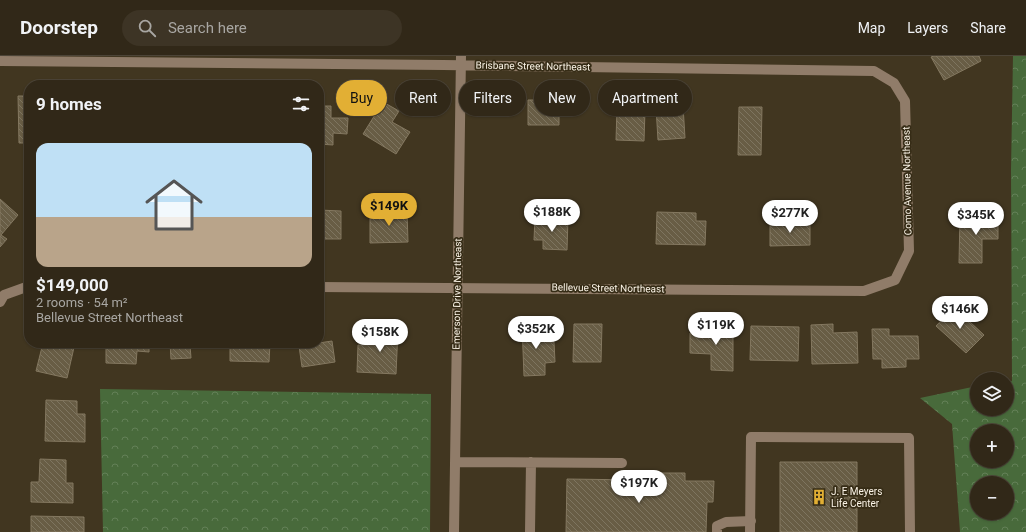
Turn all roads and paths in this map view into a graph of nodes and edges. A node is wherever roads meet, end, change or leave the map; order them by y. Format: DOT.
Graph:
graph roads {
  1 [pos="0,61"];
  2 [pos="461,61"];
  3 [pos="894,83"];
  4 [pos="895,280"];
  5 [pos="324,287"];
  6 [pos="457,287"];
  7 [pos="24,288"];
  8 [pos="2,299"];
  9 [pos="455,462"];
  10 [pos="531,462"];
  11 [pos="622,463"];
  12 [pos="751,521"];
  13 [pos="454,532"];
  14 [pos="530,532"];
  15 [pos="716,532"];
  16 [pos="750,532"];
  17 [pos="910,532"];
  1 -- 2 [label="street, Brisbane Street Northeast"];
  2 -- 3 [label="street, Brisbane Street Northeast"];
  2 -- 6 [label="street, Emerson Drive Northeast"];
  3 -- 4 [label="street, Como Avenue Northeast"];
  4 -- 6 [label="street, Bellevue Street Northeast"];
  5 -- 6 [label="street, Bellevue Street Northeast"];
  6 -- 9 [label="street, Emerson Drive Northeast"];
  7 -- 8 [label="street"];
  9 -- 10 [label="street"];
  9 -- 13 [label="street, Emerson Drive Northeast"];
  10 -- 11 [label="street"];
  10 -- 14 [label="street"];
  12 -- 15 [label="street"];
  12 -- 16 [label="street"];
  12 -- 17 [label="street"];
}
